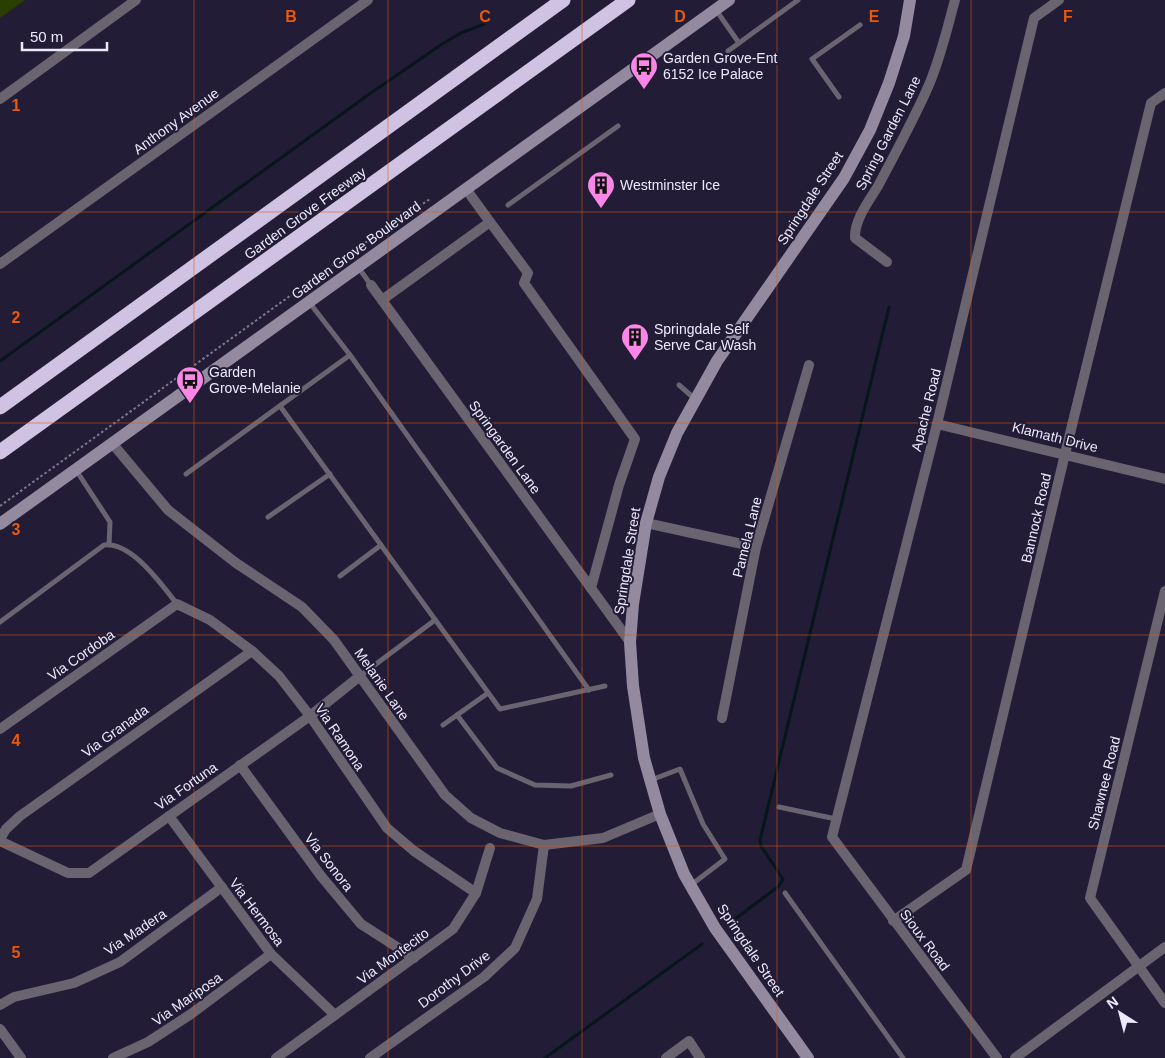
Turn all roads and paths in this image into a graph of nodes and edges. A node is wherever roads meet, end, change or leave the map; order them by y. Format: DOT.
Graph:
graph roads {
  1 [pos="136,0"];
  2 [pos="563,0"];
  3 [pos="628,0"];
  4 [pos="729,0"];
  5 [pos="798,0"];
  6 [pos="910,0"];
  7 [pos="955,0"];
  8 [pos="1059,0"];
  9 [pos="362,2"];
  10 [pos="716,10"];
  11 [pos="860,25"];
  12 [pos="740,43"];
  13 [pos="728,51"];
  14 [pos="1165,93"];
  15 [pos="839,97"];
  16 [pos="0,99"];
  17 [pos="618,126"];
  18 [pos="466,189"];
  19 [pos="432,198"];
  20 [pos="508,206"];
  21 [pos="490,222"];
  22 [pos="888,262"];
  23 [pos="0,264"];
  24 [pos="358,267"];
  25 [pos="371,285"];
  26 [pos="382,300"];
  27 [pos="309,302"];
  28 [pos="350,355"];
  29 [pos="809,365"];
  30 [pos="679,385"];
  31 [pos="696,400"];
  32 [pos="280,406"];
  33 [pos="0,407"];
  34 [pos="937,424"];
  35 [pos="112,443"];
  36 [pos="0,452"];
  37 [pos="1065,454"];
  38 [pos="75,469"];
  39 [pos="186,474"];
  40 [pos="330,474"];
  41 [pos="1165,479"];
  42 [pos="0,506"];
  43 [pos="268,517"];
  44 [pos="646,523"];
  45 [pos="0,524"];
  46 [pos="110,545"];
  47 [pos="381,545"];
  48 [pos="756,547"];
  49 [pos="340,576"];
  50 [pos="590,588"];
  51 [pos="1165,591"];
  52 [pos="177,604"];
  53 [pos="435,620"];
  54 [pos="0,622"];
  55 [pos="630,642"];
  56 [pos="252,650"];
  57 [pos="360,676"];
  58 [pos="606,686"];
  59 [pos="589,690"];
  60 [pos="488,693"];
  61 [pos="457,715"];
  62 [pos="310,716"];
  63 [pos="722,718"];
  64 [pos="444,725"];
  65 [pos="0,729"];
  66 [pos="240,765"];
  67 [pos="611,775"];
  68 [pos="650,780"];
  69 [pos="779,808"];
  70 [pos="660,814"];
  71 [pos="169,816"];
  72 [pos="836,819"];
  73 [pos="832,837"];
  74 [pos="0,840"];
  75 [pos="544,845"];
  76 [pos="490,848"];
  77 [pos="691,885"];
  78 [pos="222,887"];
  79 [pos="476,893"];
  80 [pos="785,893"];
  81 [pos="893,922"];
  82 [pos="1165,947"];
  83 [pos="272,954"];
  84 [pos="414,958"];
  85 [pos="1140,967"];
  86 [pos="1165,1003"];
  87 [pos="0,1005"];
  88 [pos="334,1016"];
  89 [pos="0,1029"];
  90 [pos="21,1058"];
  91 [pos="113,1058"];
  92 [pos="276,1058"];
  93 [pos="370,1058"];
  94 [pos="666,1058"];
  95 [pos="700,1058"];
  96 [pos="808,1058"];
  97 [pos="903,1058"];
  98 [pos="997,1058"];
  99 [pos="1015,1058"];
  1 -- 16 [label="street"];
  2 -- 33 [label="highway, Garden Grove Freeway"];
  3 -- 36 [label="highway, Garden Grove Freeway"];
  4 -- 10 [label="main road, Garden Grove Boulevard"];
  5 -- 12 [label="lane"];
  6 -- 31 [label="main road, Springdale Street"];
  7 -- 22 [label="street, Spring Garden Lane"];
  8 -- 34 [label="street, Apache Road"];
  9 -- 23 [label="street, Anthony Avenue"];
  10 -- 12 [label="lane"];
  10 -- 18 [label="main road, Garden Grove Boulevard"];
  11 -- 15 [label="lane"];
  12 -- 13 [label="lane"];
  14 -- 37 [label="street, Bannock Road"];
  17 -- 20 [label="lane"];
  18 -- 21 [label="street"];
  18 -- 24 [label="main road, Garden Grove Boulevard"];
  19 -- 42 [label="path"];
  21 -- 26 [label="street"];
  21 -- 50 [label="street"];
  24 -- 25 [label="lane, Springarden Lane"];
  24 -- 27 [label="main road, Garden Grove Boulevard"];
  25 -- 26 [label="street, Springarden Lane"];
  26 -- 50 [label="street, Springarden Lane"];
  27 -- 28 [label="lane"];
  27 -- 35 [label="main road, Garden Grove Boulevard"];
  28 -- 32 [label="lane"];
  28 -- 59 [label="lane"];
  29 -- 48 [label="street, Pamela Lane"];
  30 -- 31 [label="lane"];
  31 -- 44 [label="main road, Springdale Street"];
  32 -- 39 [label="lane"];
  32 -- 40 [label="lane"];
  34 -- 37 [label="street, Klamath Drive"];
  34 -- 72 [label="street, Apache Road"];
  35 -- 38 [label="main road, Garden Grove Boulevard"];
  35 -- 57 [label="street, Melanie Lane"];
  37 -- 41 [label="street, Klamath Drive"];
  37 -- 81 [label="street, Bannock Road"];
  38 -- 45 [label="main road, Garden Grove Boulevard"];
  38 -- 46 [label="lane"];
  40 -- 43 [label="lane"];
  40 -- 47 [label="lane"];
  44 -- 48 [label="street"];
  44 -- 55 [label="main road, Springdale Street"];
  46 -- 52 [label="lane"];
  46 -- 54 [label="lane"];
  47 -- 49 [label="lane"];
  47 -- 53 [label="lane"];
  48 -- 63 [label="street, Pamela Lane"];
  50 -- 55 [label="street, Springarden Lane"];
  51 -- 85 [label="street, Shawnee Road"];
  52 -- 56 [label="street, Via Ramona"];
  52 -- 65 [label="street, Via Cordoba"];
  53 -- 57 [label="lane"];
  53 -- 60 [label="lane"];
  55 -- 68 [label="main road, Springdale Street"];
  56 -- 62 [label="street, Via Ramona"];
  56 -- 74 [label="street, Via Granada"];
  57 -- 62 [label="street, Via Fortuna"];
  57 -- 75 [label="street, Melanie Lane"];
  58 -- 59 [label="lane"];
  59 -- 60 [label="lane"];
  60 -- 61 [label="lane"];
  61 -- 64 [label="lane"];
  61 -- 67 [label="lane"];
  62 -- 66 [label="street, Via Fortuna"];
  62 -- 79 [label="street, Via Ramona"];
  66 -- 71 [label="street, Via Fortuna"];
  66 -- 84 [label="street, Via Sonora"];
  68 -- 70 [label="main road, Springdale Street"];
  68 -- 77 [label="lane"];
  69 -- 72 [label="lane"];
  70 -- 75 [label="street, Melanie Lane"];
  70 -- 77 [label="main road, Springdale Street"];
  71 -- 74 [label="street, Via Fortuna"];
  71 -- 78 [label="street, Via Hermosa"];
  72 -- 73 [label="street, Apache Road"];
  73 -- 81 [label="street, Sioux Road"];
  75 -- 93 [label="street, Dorothy Drive"];
  76 -- 79 [label="street, Via Montecito"];
  77 -- 96 [label="main road, Springdale Street"];
  78 -- 83 [label="street, Via Hermosa"];
  78 -- 87 [label="street, Via Madera"];
  79 -- 84 [label="street, Via Montecito"];
  80 -- 97 [label="lane"];
  81 -- 98 [label="street, Sioux Road"];
  82 -- 85 [label="street"];
  83 -- 88 [label="street, Via Hermosa"];
  83 -- 91 [label="street, Via Mariposa"];
  84 -- 88 [label="street, Via Montecito"];
  85 -- 86 [label="street, Shawnee Road"];
  85 -- 99 [label="street"];
  88 -- 92 [label="street, Via Montecito"];
  89 -- 90 [label="street"];
  94 -- 95 [label="street"];
}
